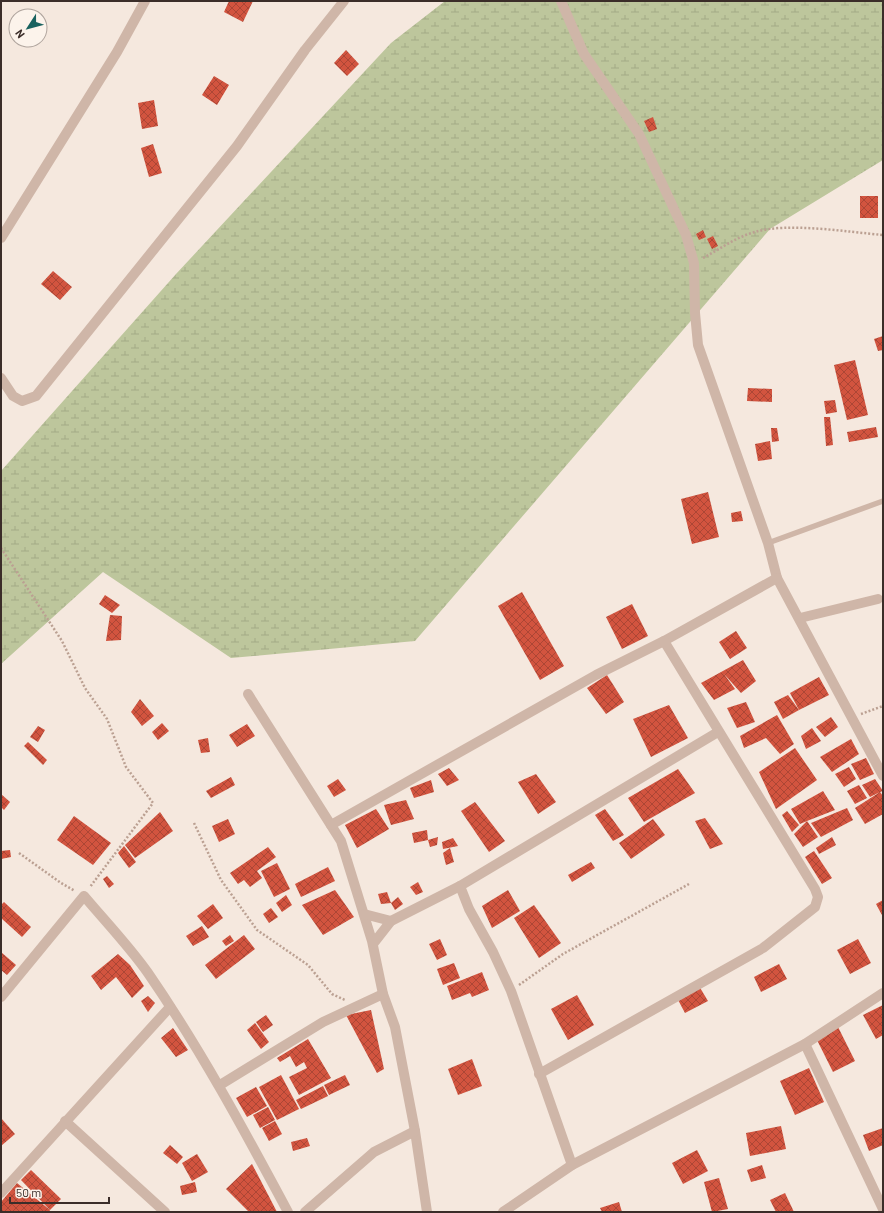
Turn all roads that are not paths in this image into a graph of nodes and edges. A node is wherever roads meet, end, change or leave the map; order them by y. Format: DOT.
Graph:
graph roads {
  1 [pos="145,1"];
  2 [pos="344,1"];
  3 [pos="561,1"];
  4 [pos="1,238"];
  5 [pos="1,378"];
  6 [pos="883,501"];
  7 [pos="768,543"];
  8 [pos="777,578"];
  9 [pos="878,599"];
  10 [pos="800,618"];
  11 [pos="664,641"];
  12 [pos="248,694"];
  13 [pos="718,732"];
  14 [pos="883,776"];
  15 [pos="332,825"];
  16 [pos="460,886"];
  17 [pos="364,914"];
  18 [pos="391,921"];
  19 [pos="372,944"];
  20 [pos="383,994"];
  21 [pos="883,994"];
  22 [pos="1,997"];
  23 [pos="170,1007"];
  24 [pos="805,1044"];
  25 [pos="539,1074"];
  26 [pos="220,1085"];
  27 [pos="65,1121"];
  28 [pos="415,1131"];
  29 [pos="572,1165"];
  30 [pos="1,1193"];
  31 [pos="513,1209"];
  32 [pos="883,1209"];
  33 [pos="165,1212"];
  34 [pos="288,1212"];
  35 [pos="305,1212"];
  36 [pos="427,1212"];
  37 [pos="502,1212"];
  1 -- 4 [label="street"];
  2 -- 5 [label="street"];
  3 -- 7 [label="street"];
  6 -- 7 [label="lane"];
  7 -- 8 [label="street"];
  8 -- 10 [label="street"];
  8 -- 11 [label="street"];
  9 -- 10 [label="street"];
  10 -- 14 [label="street"];
  11 -- 13 [label="street"];
  11 -- 15 [label="street"];
  12 -- 15 [label="street"];
  13 -- 16 [label="street"];
  13 -- 25 [label="street"];
  15 -- 17 [label="street"];
  16 -- 18 [label="street"];
  16 -- 25 [label="street"];
  17 -- 18 [label="street"];
  17 -- 19 [label="street"];
  18 -- 19 [label="street"];
  19 -- 20 [label="street"];
  20 -- 26 [label="street"];
  20 -- 28 [label="street"];
  21 -- 24 [label="street"];
  22 -- 23 [label="street"];
  23 -- 26 [label="street"];
  23 -- 27 [label="street"];
  24 -- 29 [label="street"];
  24 -- 32 [label="street"];
  25 -- 29 [label="street"];
  26 -- 34 [label="street"];
  27 -- 30 [label="street"];
  27 -- 33 [label="street"];
  28 -- 35 [label="street"];
  28 -- 36 [label="street"];
  29 -- 31 [label="street"];
  31 -- 37 [label="street"];
}
